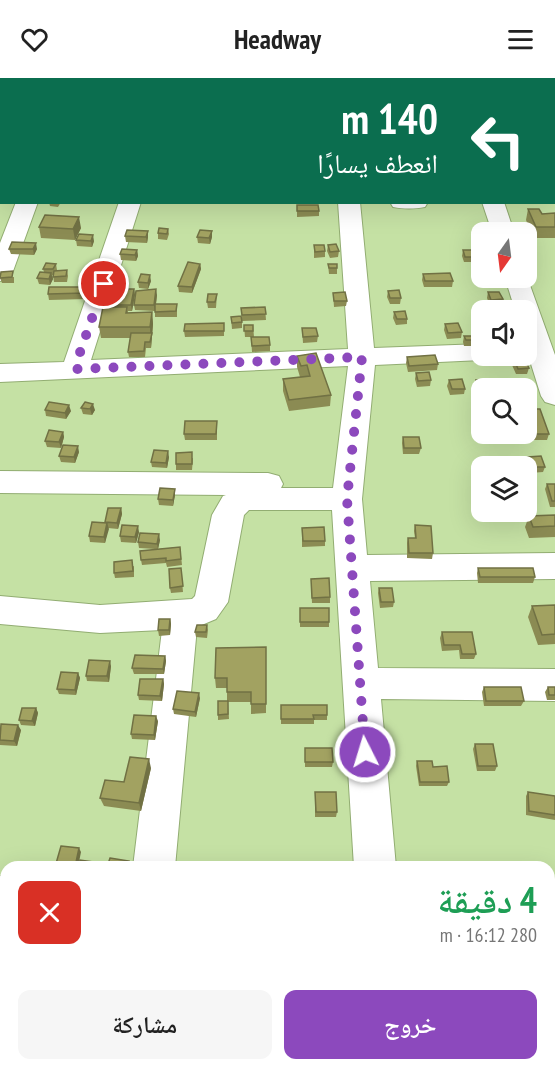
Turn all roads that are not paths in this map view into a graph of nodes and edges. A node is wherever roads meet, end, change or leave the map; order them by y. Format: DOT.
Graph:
graph roads {
  1 [pos="26,204"];
  2 [pos="129,204"];
  3 [pos="349,204"];
  4 [pos="494,204"];
  5 [pos="500,222"];
  6 [pos="0,274"];
  7 [pos="523,288"];
  8 [pos="543,321"];
  9 [pos="537,338"];
  10 [pos="471,352"];
  11 [pos="362,357"];
  12 [pos="537,358"];
  13 [pos="77,369"];
  14 [pos="0,373"];
  15 [pos="555,396"];
  16 [pos="0,482"];
  17 [pos="348,491"];
  18 [pos="555,566"];
  19 [pos="352,568"];
  20 [pos="0,610"];
  21 [pos="181,616"];
  22 [pos="360,683"];
  23 [pos="555,685"];
  24 [pos="155,861"];
  25 [pos="375,861"];
  1 -- 6 [label="street"];
  2 -- 13 [label="street"];
  3 -- 11 [label="street"];
  4 -- 5 [label="street"];
  7 -- 8 [label="street"];
  8 -- 9 [label="street"];
  10 -- 11 [label="street"];
  11 -- 13 [label="street"];
  11 -- 17 [label="street"];
  12 -- 15 [label="street"];
  13 -- 14 [label="street"];
  16 -- 17 [label="street"];
  17 -- 19 [label="street"];
  17 -- 21 [label="street"];
  18 -- 19 [label="street"];
  19 -- 22 [label="street"];
  20 -- 21 [label="street"];
  21 -- 24 [label="street"];
  22 -- 23 [label="street"];
  22 -- 25 [label="street"];
}
